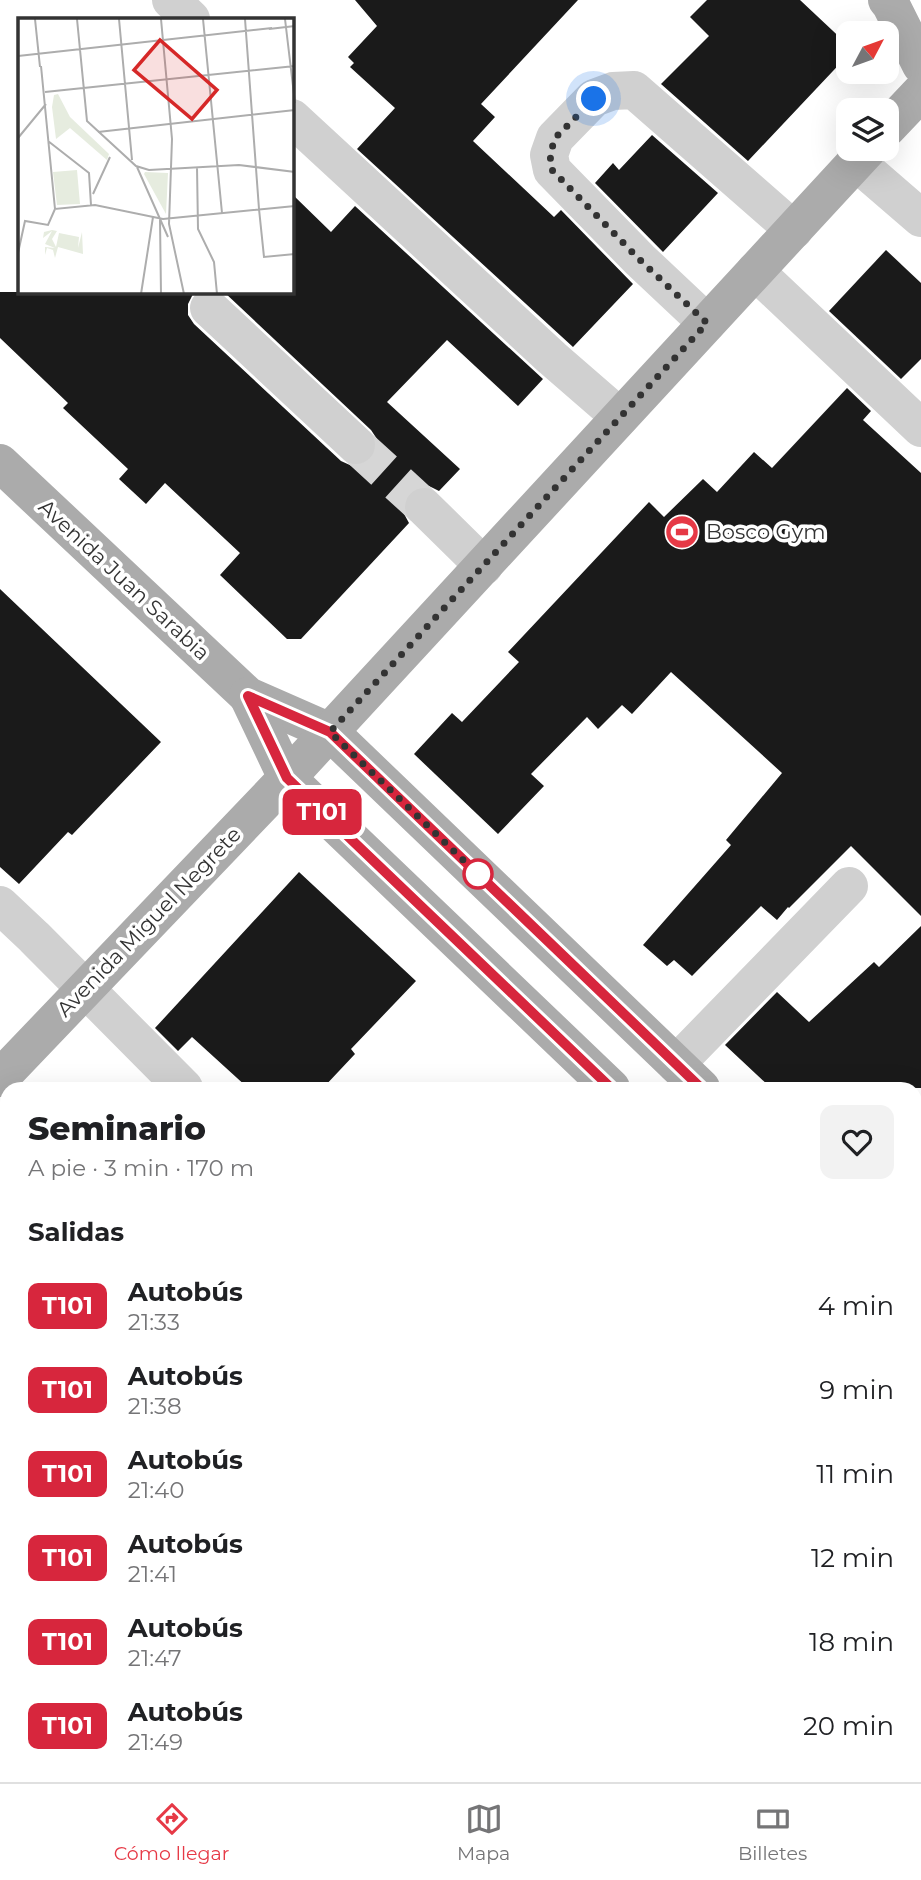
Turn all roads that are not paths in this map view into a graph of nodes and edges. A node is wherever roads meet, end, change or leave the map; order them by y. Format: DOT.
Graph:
graph roads {
  1 [pos="171,0"];
  2 [pos="900,7"];
  3 [pos="190,18"];
  4 [pos="921,65"];
  5 [pos="921,92"];
  6 [pos="899,115"];
  7 [pos="294,120"];
  8 [pos="857,161"];
  9 [pos="868,161"];
  10 [pos="921,218"];
  11 [pos="794,230"];
  12 [pos="755,271"];
  13 [pos="209,308"];
  14 [pos="707,323"];
  15 [pos="620,417"];
  16 [pos="921,428"];
  17 [pos="356,445"];
  18 [pos="0,463"];
  19 [pos="424,508"];
  20 [pos="484,566"];
  21 [pos="248,696"];
  22 [pos="330,732"];
  23 [pos="287,778"];
  24 [pos="849,886"];
  25 [pos="0,905"];
  26 [pos="85,988"];
  27 [pos="3,1068"];
  28 [pos="688,1077"];
  29 [pos="178,1082"];
  30 [pos="605,1082"];
  1 -- 3 [label="street"];
  2 -- 4 [label="main road"];
  5 -- 6 [label="main road"];
  7 -- 15 [label="street"];
  8 -- 11 [label="main road, Avenida Miguel Negrete"];
  9 -- 10 [label="street"];
  11 -- 12 [label="main road, Avenida Miguel Negrete"];
  11 -- 14 [label="street"];
  12 -- 14 [label="main road, Avenida Miguel Negrete"];
  12 -- 16 [label="street"];
  13 -- 17 [label="street"];
  14 -- 15 [label="main road, Avenida Miguel Negrete"];
  15 -- 20 [label="main road, Avenida Miguel Negrete"];
  18 -- 21 [label="main road, Avenida Juan Sarabia"];
  19 -- 20 [label="street"];
  20 -- 22 [label="main road, Avenida Miguel Negrete"];
  21 -- 22 [label="main road, Avenida Juan Sarabia"];
  21 -- 23 [label="main road, Avenida Juan Sarabia"];
  22 -- 23 [label="main road, Avenida Miguel Negrete"];
  22 -- 28 [label="main road, Avenida Juan Sarabia"];
  23 -- 26 [label="main road, Avenida Miguel Negrete"];
  23 -- 30 [label="main road, Avenida Juan Sarabia"];
  24 -- 28 [label="street"];
  25 -- 26 [label="street"];
  26 -- 27 [label="main road, Avenida Miguel Negrete"];
  26 -- 29 [label="street"];
}
